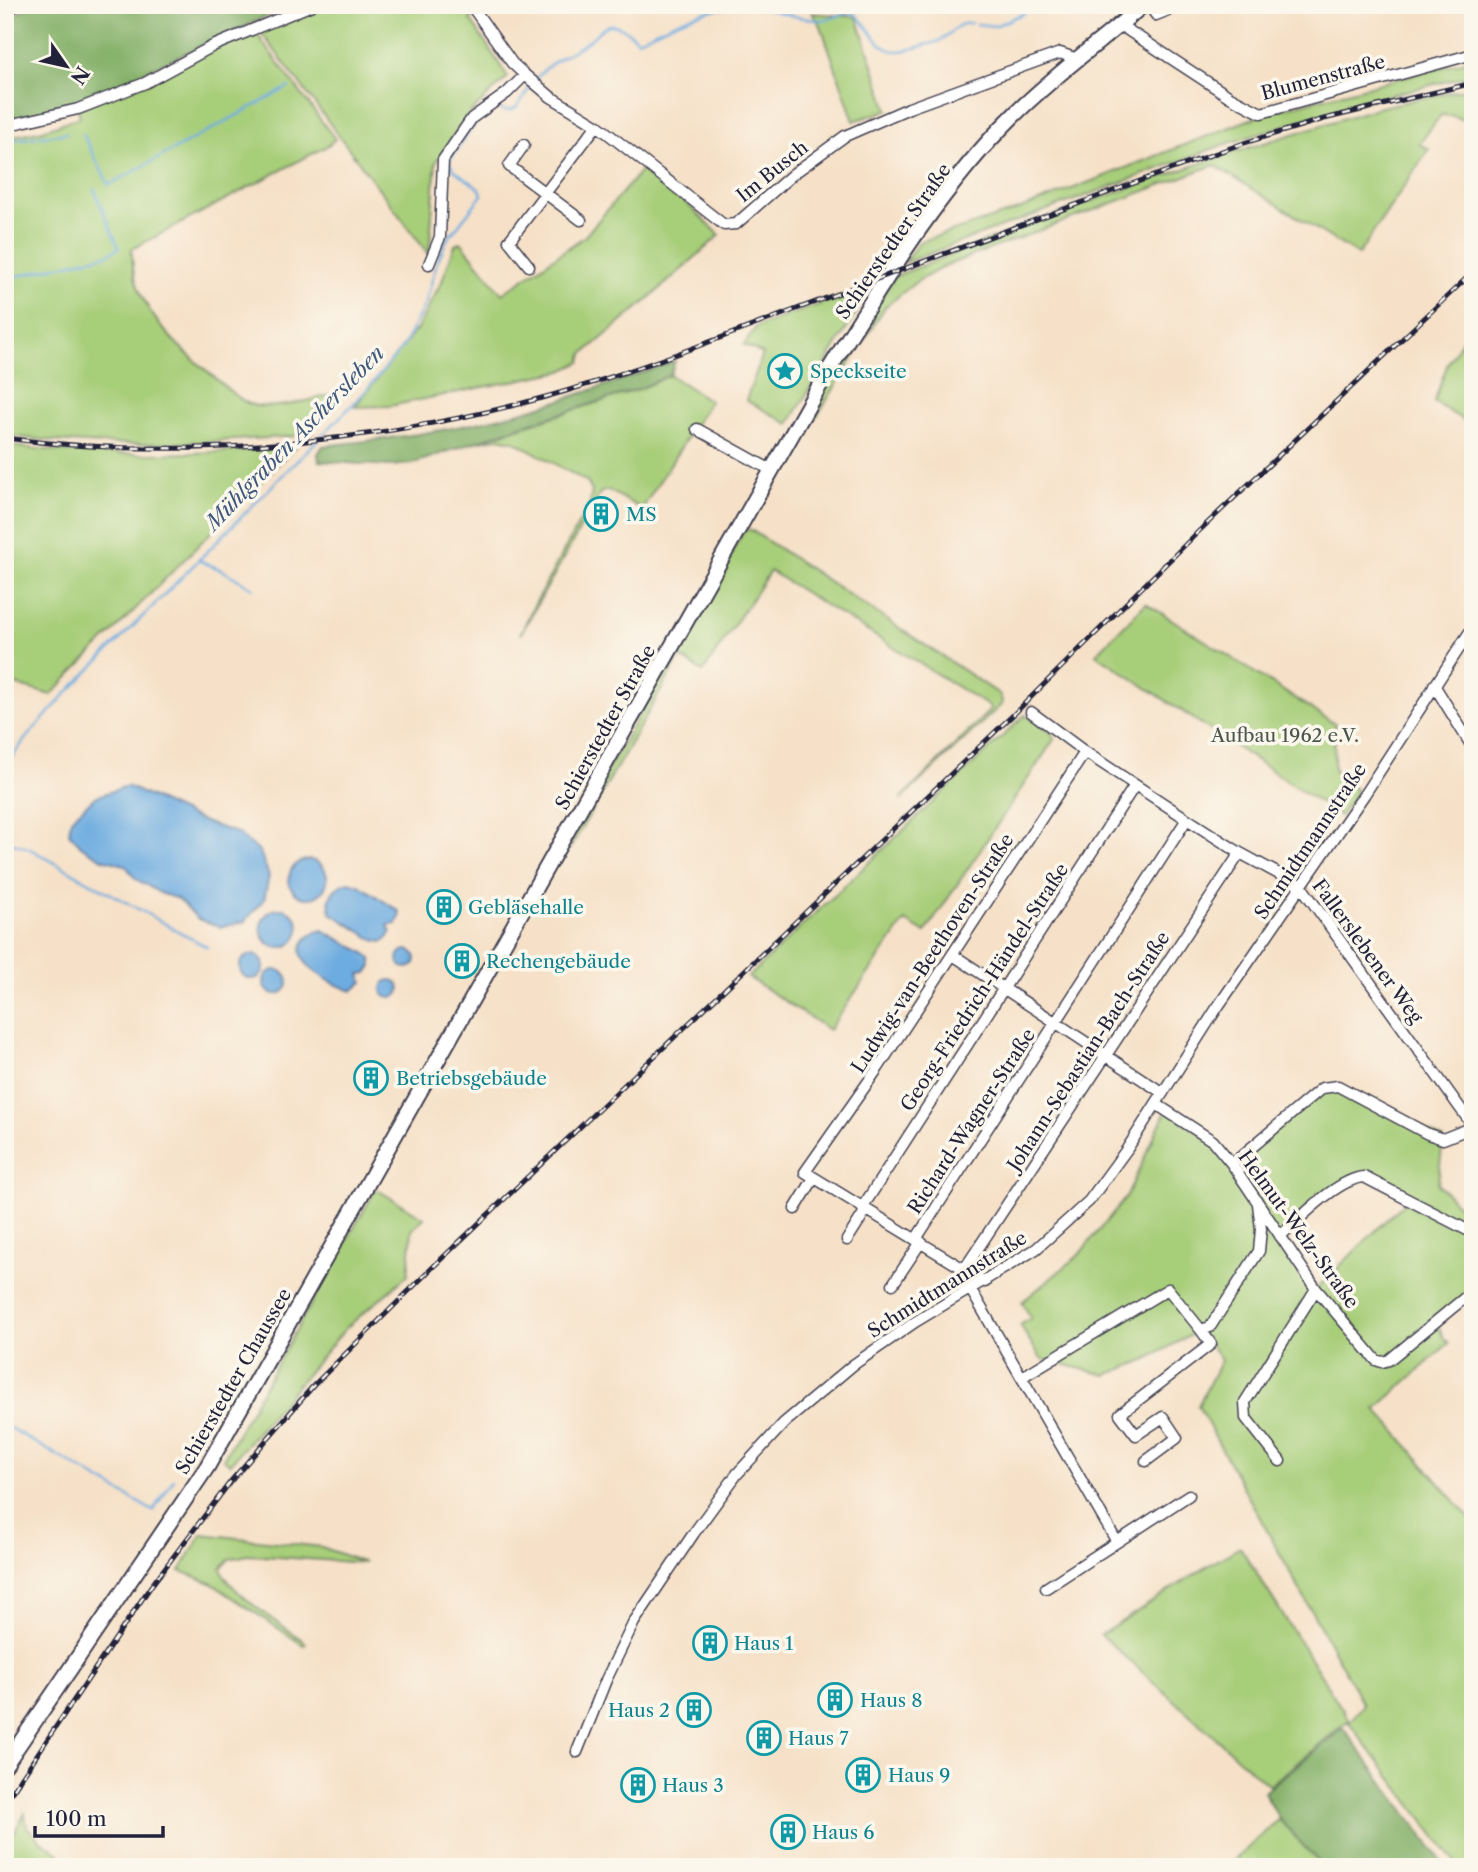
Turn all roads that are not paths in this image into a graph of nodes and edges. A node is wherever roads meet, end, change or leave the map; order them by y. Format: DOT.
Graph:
graph roads {
  1 [pos="17,5"];
  2 [pos="312,5"];
  3 [pos="471,5"];
  4 [pos="1143,5"];
  5 [pos="1149,5"];
  6 [pos="1181,5"];
  7 [pos="5,12"];
  8 [pos="1120,25"];
  9 [pos="1473,54"];
  10 [pos="1077,59"];
  11 [pos="530,79"];
  12 [pos="597,125"];
  13 [pos="5,126"];
  14 [pos="524,145"];
  15 [pos="545,193"];
  16 [pos="581,220"];
  17 [pos="429,264"];
  18 [pos="529,266"];
  19 [pos="697,429"];
  20 [pos="774,471"];
  21 [pos="1473,627"];
  22 [pos="1434,685"];
  23 [pos="1031,712"];
  24 [pos="1473,748"];
  25 [pos="1085,752"];
  26 [pos="1135,785"];
  27 [pos="1187,819"];
  28 [pos="1240,853"];
  29 [pos="1301,886"];
  30 [pos="953,955"];
  31 [pos="1005,989"];
  32 [pos="471,1003"];
  33 [pos="1055,1022"];
  34 [pos="1107,1055"];
  35 [pos="1163,1093"];
  36 [pos="1156,1104"];
  37 [pos="1473,1127"];
  38 [pos="1232,1164"];
  39 [pos="814,1178"];
  40 [pos="1257,1201"];
  41 [pos="794,1209"];
  42 [pos="864,1209"];
  43 [pos="1473,1233"];
  44 [pos="1280,1236"];
  45 [pos="847,1240"];
  46 [pos="918,1240"];
  47 [pos="965,1268"];
  48 [pos="985,1282"];
  49 [pos="893,1284"];
  50 [pos="1316,1289"];
  51 [pos="971,1290"];
  52 [pos="1473,1291"];
  53 [pos="1201,1330"];
  54 [pos="1022,1377"];
  55 [pos="1146,1461"];
  56 [pos="1280,1461"];
  57 [pos="1189,1495"];
  58 [pos="1117,1542"];
  59 [pos="1046,1588"];
  60 [pos="578,1752"];
  61 [pos="5,1765"];
  1 -- 7 [label="street"];
  2 -- 13 [label="street"];
  3 -- 11 [label="street, Im Busch"];
  4 -- 8 [label="street, Schierstedter Straße"];
  5 -- 6 [label="street"];
  8 -- 9 [label="street, Blumenstraße"];
  8 -- 10 [label="street, Schierstedter Straße"];
  10 -- 12 [label="street, Im Busch"];
  10 -- 20 [label="street, Schierstedter Straße"];
  11 -- 12 [label="street, Im Busch"];
  11 -- 17 [label="street"];
  12 -- 15 [label="street"];
  14 -- 15 [label="street"];
  15 -- 16 [label="street"];
  15 -- 18 [label="street"];
  19 -- 20 [label="street"];
  20 -- 32 [label="street, Schierstedter Straße"];
  21 -- 22 [label="street, Schmidtmannstraße"];
  22 -- 24 [label="street"];
  22 -- 29 [label="street, Schmidtmannstraße"];
  23 -- 25 [label="street, Fallerslebener Weg"];
  25 -- 26 [label="street, Fallerslebener Weg"];
  25 -- 30 [label="street, Ludwig-van-Beethoven-Straße"];
  26 -- 27 [label="street, Fallerslebener Weg"];
  26 -- 31 [label="street, Georg-Friedrich-Händel-Straße"];
  27 -- 28 [label="street, Fallerslebener Weg"];
  27 -- 33 [label="street, Richard-Wagner-Straße"];
  28 -- 29 [label="street, Fallerslebener Weg"];
  28 -- 34 [label="street, Johann-Sebastian-Bach-Straße"];
  29 -- 35 [label="street, Schmidtmannstraße"];
  29 -- 37 [label="street, Fallerslebener Weg"];
  30 -- 31 [label="street, Richard-Wagner-Straße"];
  30 -- 39 [label="street, Ludwig-van-Beethoven-Straße"];
  31 -- 33 [label="street, Richard-Wagner-Straße"];
  31 -- 42 [label="street, Georg-Friedrich-Händel-Straße"];
  32 -- 61 [label="street, Schierstedter Chaussee"];
  33 -- 34 [label="street, Richard-Wagner-Straße"];
  33 -- 46 [label="street, Richard-Wagner-Straße"];
  34 -- 35 [label="street, Richard-Wagner-Straße"];
  34 -- 47 [label="street, Johann-Sebastian-Bach-Straße"];
  35 -- 36 [label="street, Schmidtmannstraße"];
  36 -- 38 [label="street, Helmut-Welz-Straße"];
  36 -- 48 [label="street, Schmidtmannstraße"];
  37 -- 38 [label="street"];
  38 -- 40 [label="street, Helmut-Welz-Straße"];
  39 -- 41 [label="street"];
  39 -- 42 [label="street"];
  40 -- 44 [label="street, Helmut-Welz-Straße"];
  40 -- 53 [label="street"];
  42 -- 45 [label="street, Georg-Friedrich-Händel-Straße"];
  42 -- 46 [label="street"];
  43 -- 44 [label="street"];
  44 -- 50 [label="street, Helmut-Welz-Straße"];
  46 -- 47 [label="street"];
  46 -- 49 [label="street, Richard-Wagner-Straße"];
  47 -- 48 [label="street"];
  48 -- 51 [label="street, Schmidtmannstraße"];
  50 -- 52 [label="street, Helmut-Welz-Straße"];
  50 -- 56 [label="street"];
  51 -- 54 [label="street"];
  51 -- 60 [label="street, Schmidtmannstraße"];
  53 -- 54 [label="street"];
  53 -- 55 [label="street"];
  54 -- 58 [label="street"];
  57 -- 58 [label="street"];
  58 -- 59 [label="street"];
}
